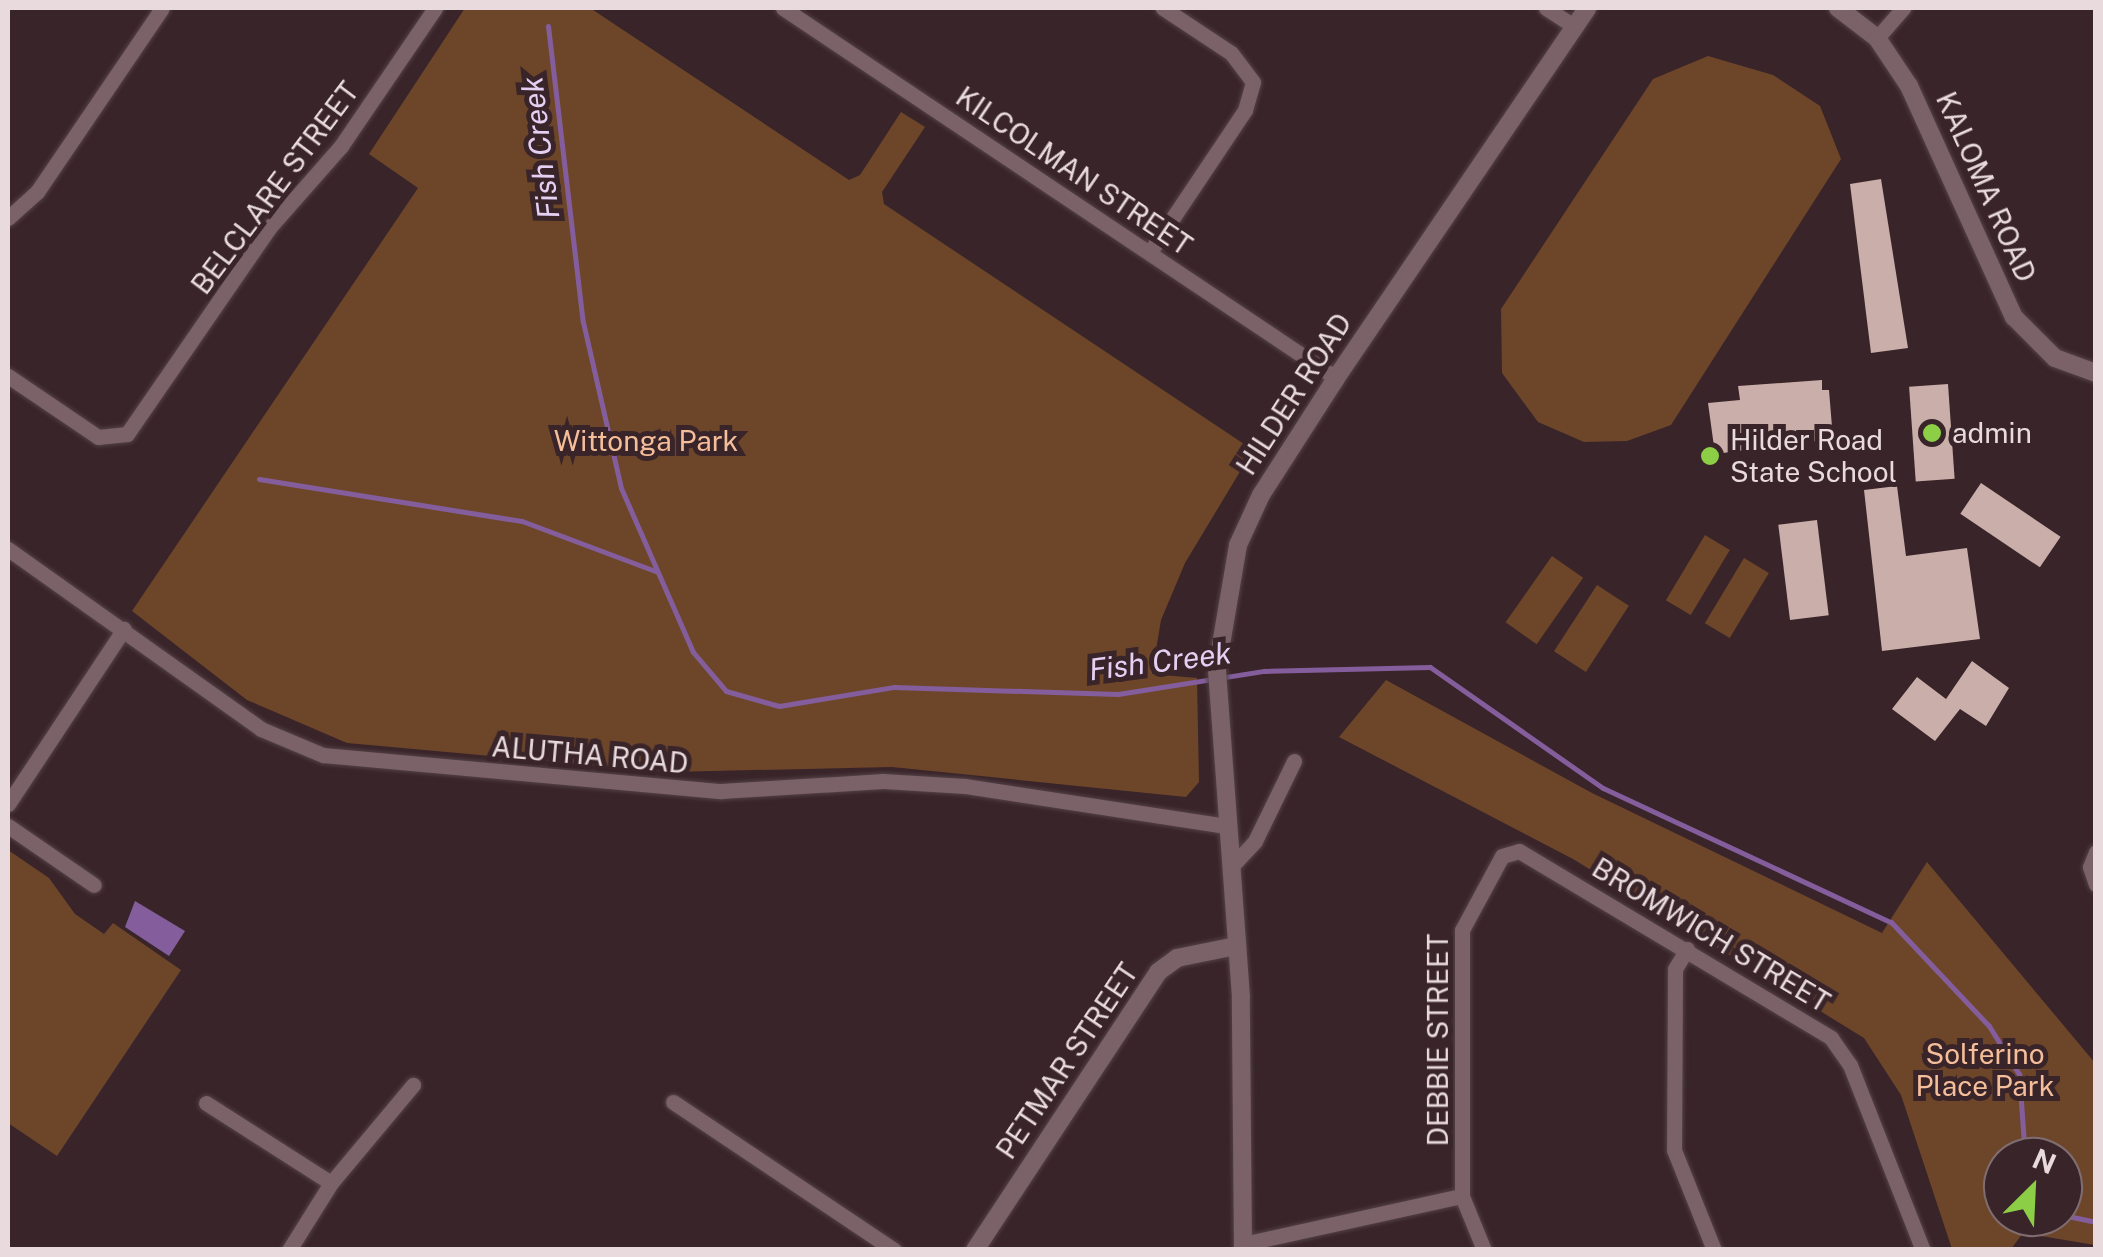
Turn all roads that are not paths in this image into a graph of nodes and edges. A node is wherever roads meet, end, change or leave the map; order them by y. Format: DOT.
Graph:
graph roads {
  1 [pos="162,8"];
  2 [pos="436,8"];
  3 [pos="783,8"];
  4 [pos="1163,8"];
  5 [pos="1546,8"];
  6 [pos="1587,8"];
  7 [pos="1838,8"];
  8 [pos="1903,8"];
  9 [pos="1574,26"];
  10 [pos="1876,38"];
  11 [pos="8,218"];
  12 [pos="1150,252"];
  13 [pos="2096,373"];
  14 [pos="8,376"];
  15 [pos="1336,378"];
  16 [pos="8,550"];
  17 [pos="124,629"];
  18 [pos="1294,761"];
  19 [pos="8,804"];
  20 [pos="8,826"];
  21 [pos="1227,826"];
  22 [pos="1519,851"];
  23 [pos="2096,852"];
  24 [pos="1231,868"];
  25 [pos="2096,884"];
  26 [pos="94,885"];
  27 [pos="1236,946"];
  28 [pos="1686,949"];
  29 [pos="412,1085"];
  30 [pos="672,1102"];
  31 [pos="206,1104"];
  32 [pos="331,1183"];
  33 [pos="1462,1196"];
  34 [pos="1243,1247"];
  35 [pos="289,1250"];
  36 [pos="894,1250"];
  37 [pos="975,1250"];
  38 [pos="1484,1250"];
  39 [pos="1714,1250"];
  40 [pos="1922,1250"];
  1 -- 11 [label="street"];
  2 -- 14 [label="street, BELCLARE STREET"];
  3 -- 12 [label="street, KILCOLMAN STREET"];
  4 -- 12 [label="street"];
  5 -- 9 [label="street"];
  6 -- 9 [label="street, HILDER ROAD"];
  7 -- 10 [label="street, KALOMA ROAD"];
  8 -- 10 [label="street"];
  9 -- 15 [label="street, HILDER ROAD"];
  10 -- 13 [label="street, KALOMA ROAD"];
  12 -- 15 [label="street, KILCOLMAN STREET"];
  15 -- 21 [label="street, HILDER ROAD"];
  16 -- 17 [label="street, ALUTHA ROAD"];
  17 -- 19 [label="street"];
  17 -- 21 [label="street, ALUTHA ROAD"];
  18 -- 24 [label="street"];
  20 -- 26 [label="street"];
  21 -- 24 [label="street, HILDER ROAD"];
  22 -- 28 [label="street, BROMWICH STREET"];
  22 -- 33 [label="street, DEBBIE STREET"];
  23 -- 25 [label="street"];
  24 -- 27 [label="street, HILDER ROAD"];
  27 -- 34 [label="street, HILDER ROAD"];
  27 -- 37 [label="street, PETMAR STREET"];
  28 -- 39 [label="street"];
  28 -- 40 [label="street, BROMWICH STREET"];
  29 -- 32 [label="street"];
  30 -- 36 [label="street"];
  31 -- 32 [label="street"];
  32 -- 35 [label="street"];
  33 -- 34 [label="street"];
  33 -- 38 [label="street, DEBBIE STREET"];
}
